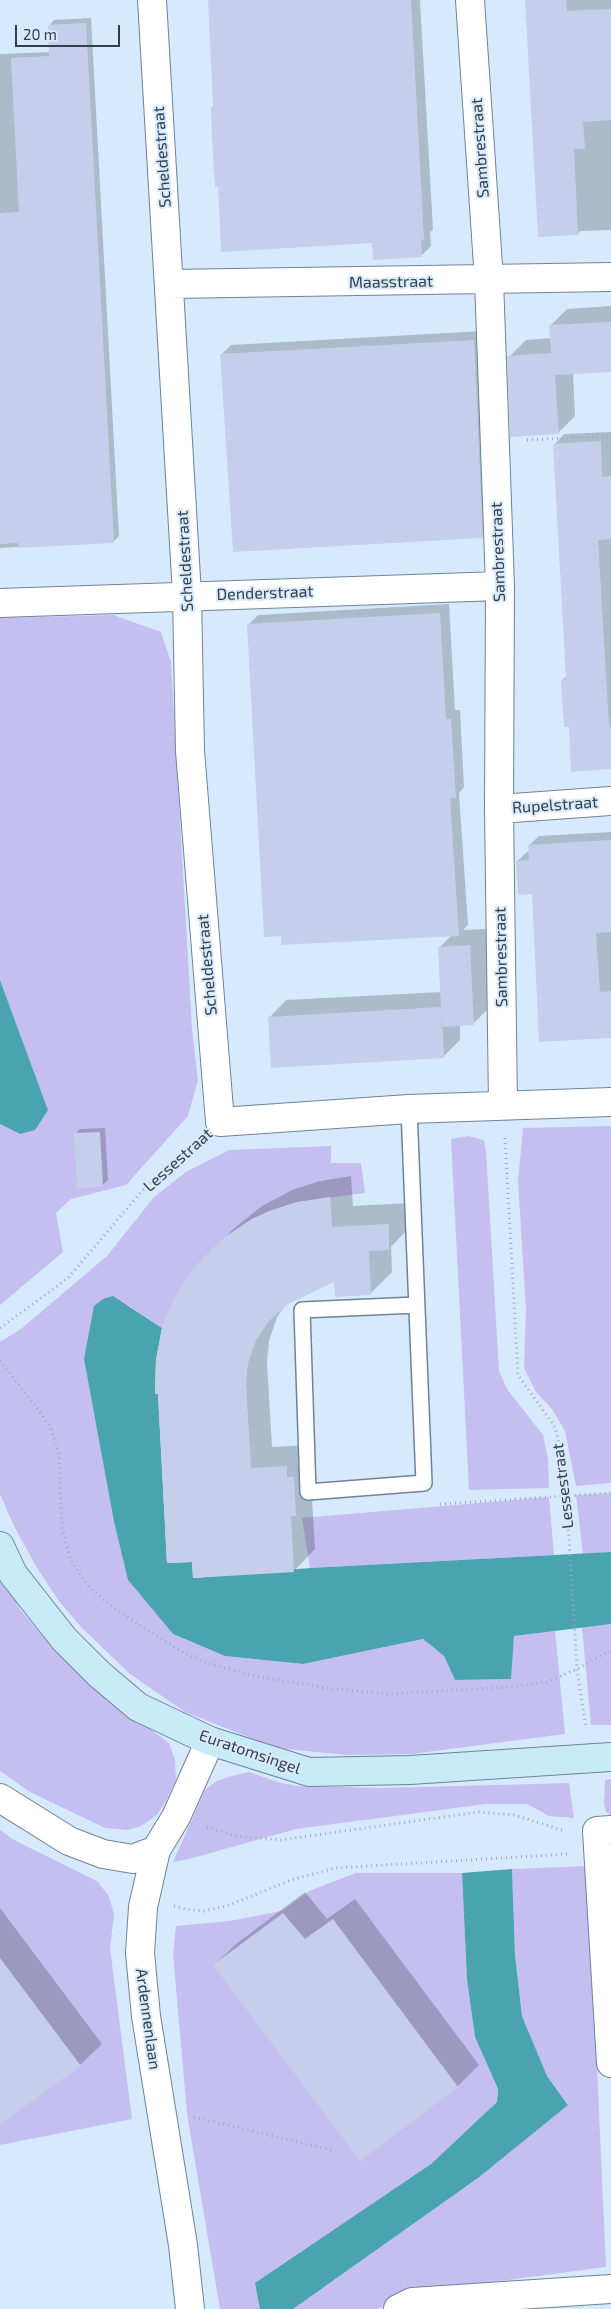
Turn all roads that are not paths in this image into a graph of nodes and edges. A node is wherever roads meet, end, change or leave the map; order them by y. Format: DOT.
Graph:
graph roads {
  1 [pos="152,0"];
  2 [pos="470,0"];
  3 [pos="611,277"];
  4 [pos="489,280"];
  5 [pos="170,284"];
  6 [pos="500,586"];
  7 [pos="187,595"];
  8 [pos="0,602"];
  9 [pos="611,801"];
  10 [pos="499,809"];
  11 [pos="611,1102"];
  12 [pos="503,1105"];
  13 [pos="409,1109"];
  14 [pos="220,1122"];
  15 [pos="416,1304"];
  16 [pos="0,1546"];
  17 [pos="210,1741"];
  18 [pos="601,1757"];
  19 [pos="0,1798"];
  20 [pos="602,1837"];
  21 [pos="156,1850"];
  22 [pos="611,2063"];
  23 [pos="611,2289"];
  24 [pos="190,2309"];
  25 [pos="398,2309"];
  1 -- 5 [label="street, Scheldestraat"];
  2 -- 4 [label="street, Sambrestraat"];
  3 -- 4 [label="street, Maasstraat"];
  4 -- 5 [label="street, Maasstraat"];
  4 -- 6 [label="street, Sambrestraat"];
  5 -- 7 [label="street, Scheldestraat"];
  6 -- 7 [label="street, Denderstraat"];
  6 -- 10 [label="street, Sambrestraat"];
  7 -- 8 [label="street, Denderstraat"];
  7 -- 14 [label="street, Scheldestraat"];
  9 -- 10 [label="street, Rupelstraat"];
  10 -- 12 [label="street, Sambrestraat"];
  11 -- 12 [label="street, Lessestraat"];
  12 -- 13 [label="street, Lessestraat"];
  13 -- 14 [label="street, Lessestraat"];
  13 -- 15 [label="lane"];
  15 -- 15 [label="lane"];
  16 -- 17 [label="street, Euratomsingel"];
  17 -- 18 [label="street, Euratomsingel"];
  17 -- 21 [label="street, Ardennenlaan"];
  19 -- 21 [label="street"];
  20 -- 22 [label="street"];
  21 -- 24 [label="street, Ardennenlaan"];
  23 -- 25 [label="street"];
}
